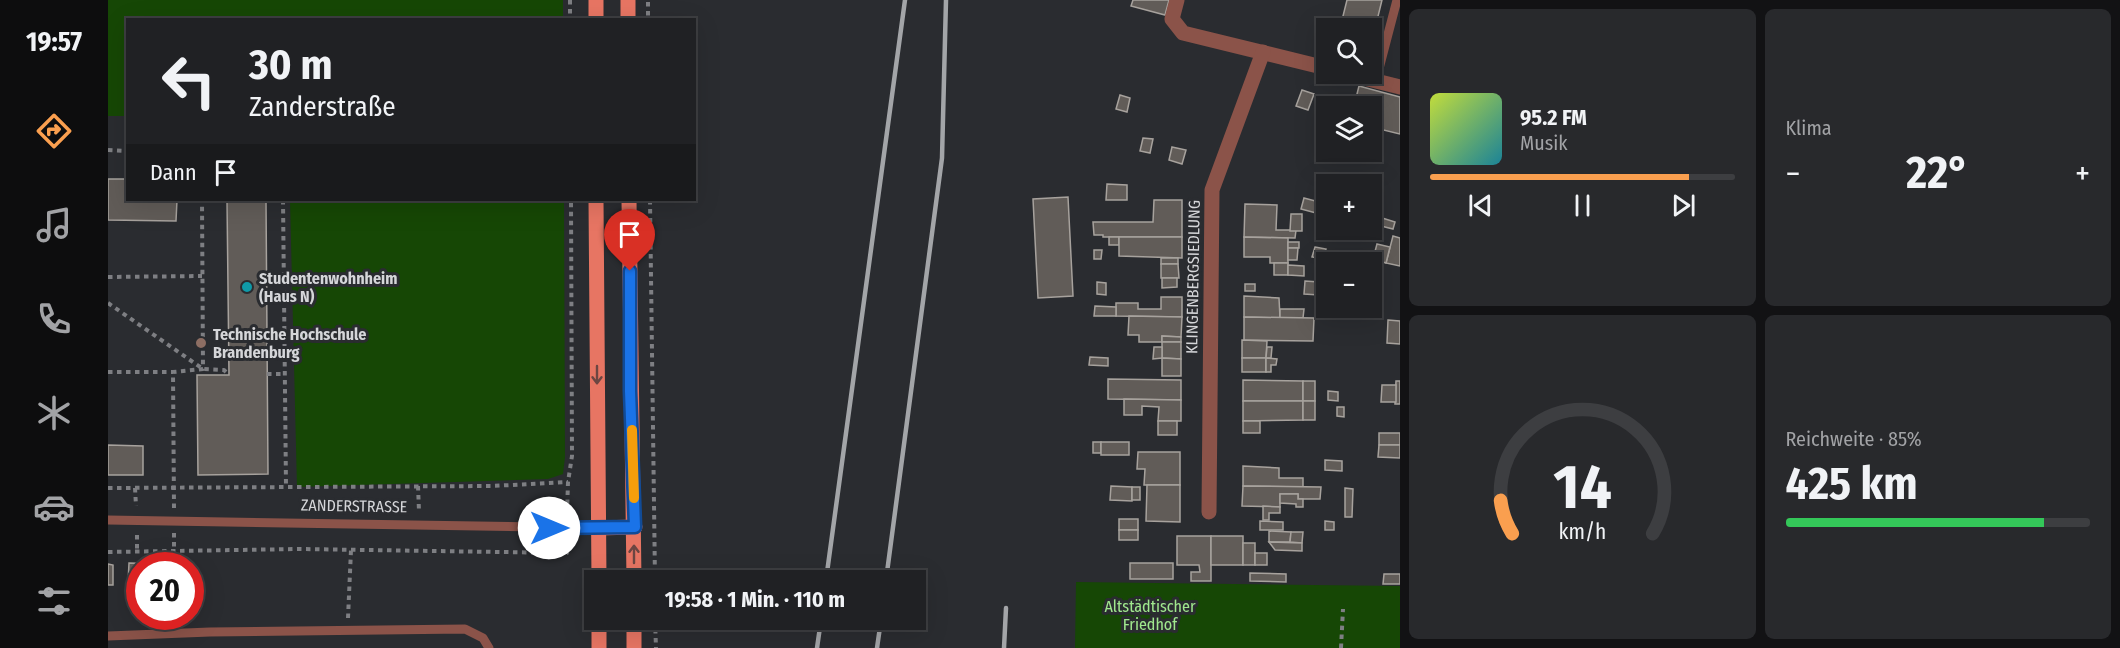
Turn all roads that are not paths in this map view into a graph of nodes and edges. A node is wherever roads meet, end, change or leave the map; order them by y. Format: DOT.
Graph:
graph roads {
  1 [pos="596,0"];
  2 [pos="628,0"];
  3 [pos="1177,0"];
  4 [pos="1397,0"];
  5 [pos="596,18"];
  6 [pos="628,18"];
  7 [pos="1263,52"];
  8 [pos="1382,57"];
  9 [pos="1316,65"];
  10 [pos="1382,82"];
  11 [pos="1400,87"];
  12 [pos="596,201"];
  13 [pos="629,201"];
  14 [pos="1209,512"];
  15 [pos="108,520"];
  16 [pos="635,527"];
  17 [pos="598,528"];
  18 [pos="599,570"];
  19 [pos="634,570"];
  20 [pos="599,630"];
  21 [pos="634,630"];
  22 [pos="108,636"];
  23 [pos="489,648"];
  24 [pos="599,648"];
  25 [pos="634,648"];
  1 -- 5 [label="main road"];
  2 -- 6 [label="main road"];
  3 -- 7 [label="street"];
  4 -- 8 [label="lane"];
  7 -- 9 [label="street"];
  7 -- 14 [label="street, KLINGENBERGSIEDLUNG"];
  10 -- 11 [label="street"];
  12 -- 17 [label="main road, one-way"];
  13 -- 16 [label="main road"];
  15 -- 17 [label="lane, ZANDERSTRASSE"];
  16 -- 17 [label="main road, ZANDERSTRASSE"];
  19 -- 16 [label="main road, one-way"];
  17 -- 18 [label="main road"];
  20 -- 24 [label="main road"];
  21 -- 25 [label="main road"];
  22 -- 23 [label="lane"];
}
